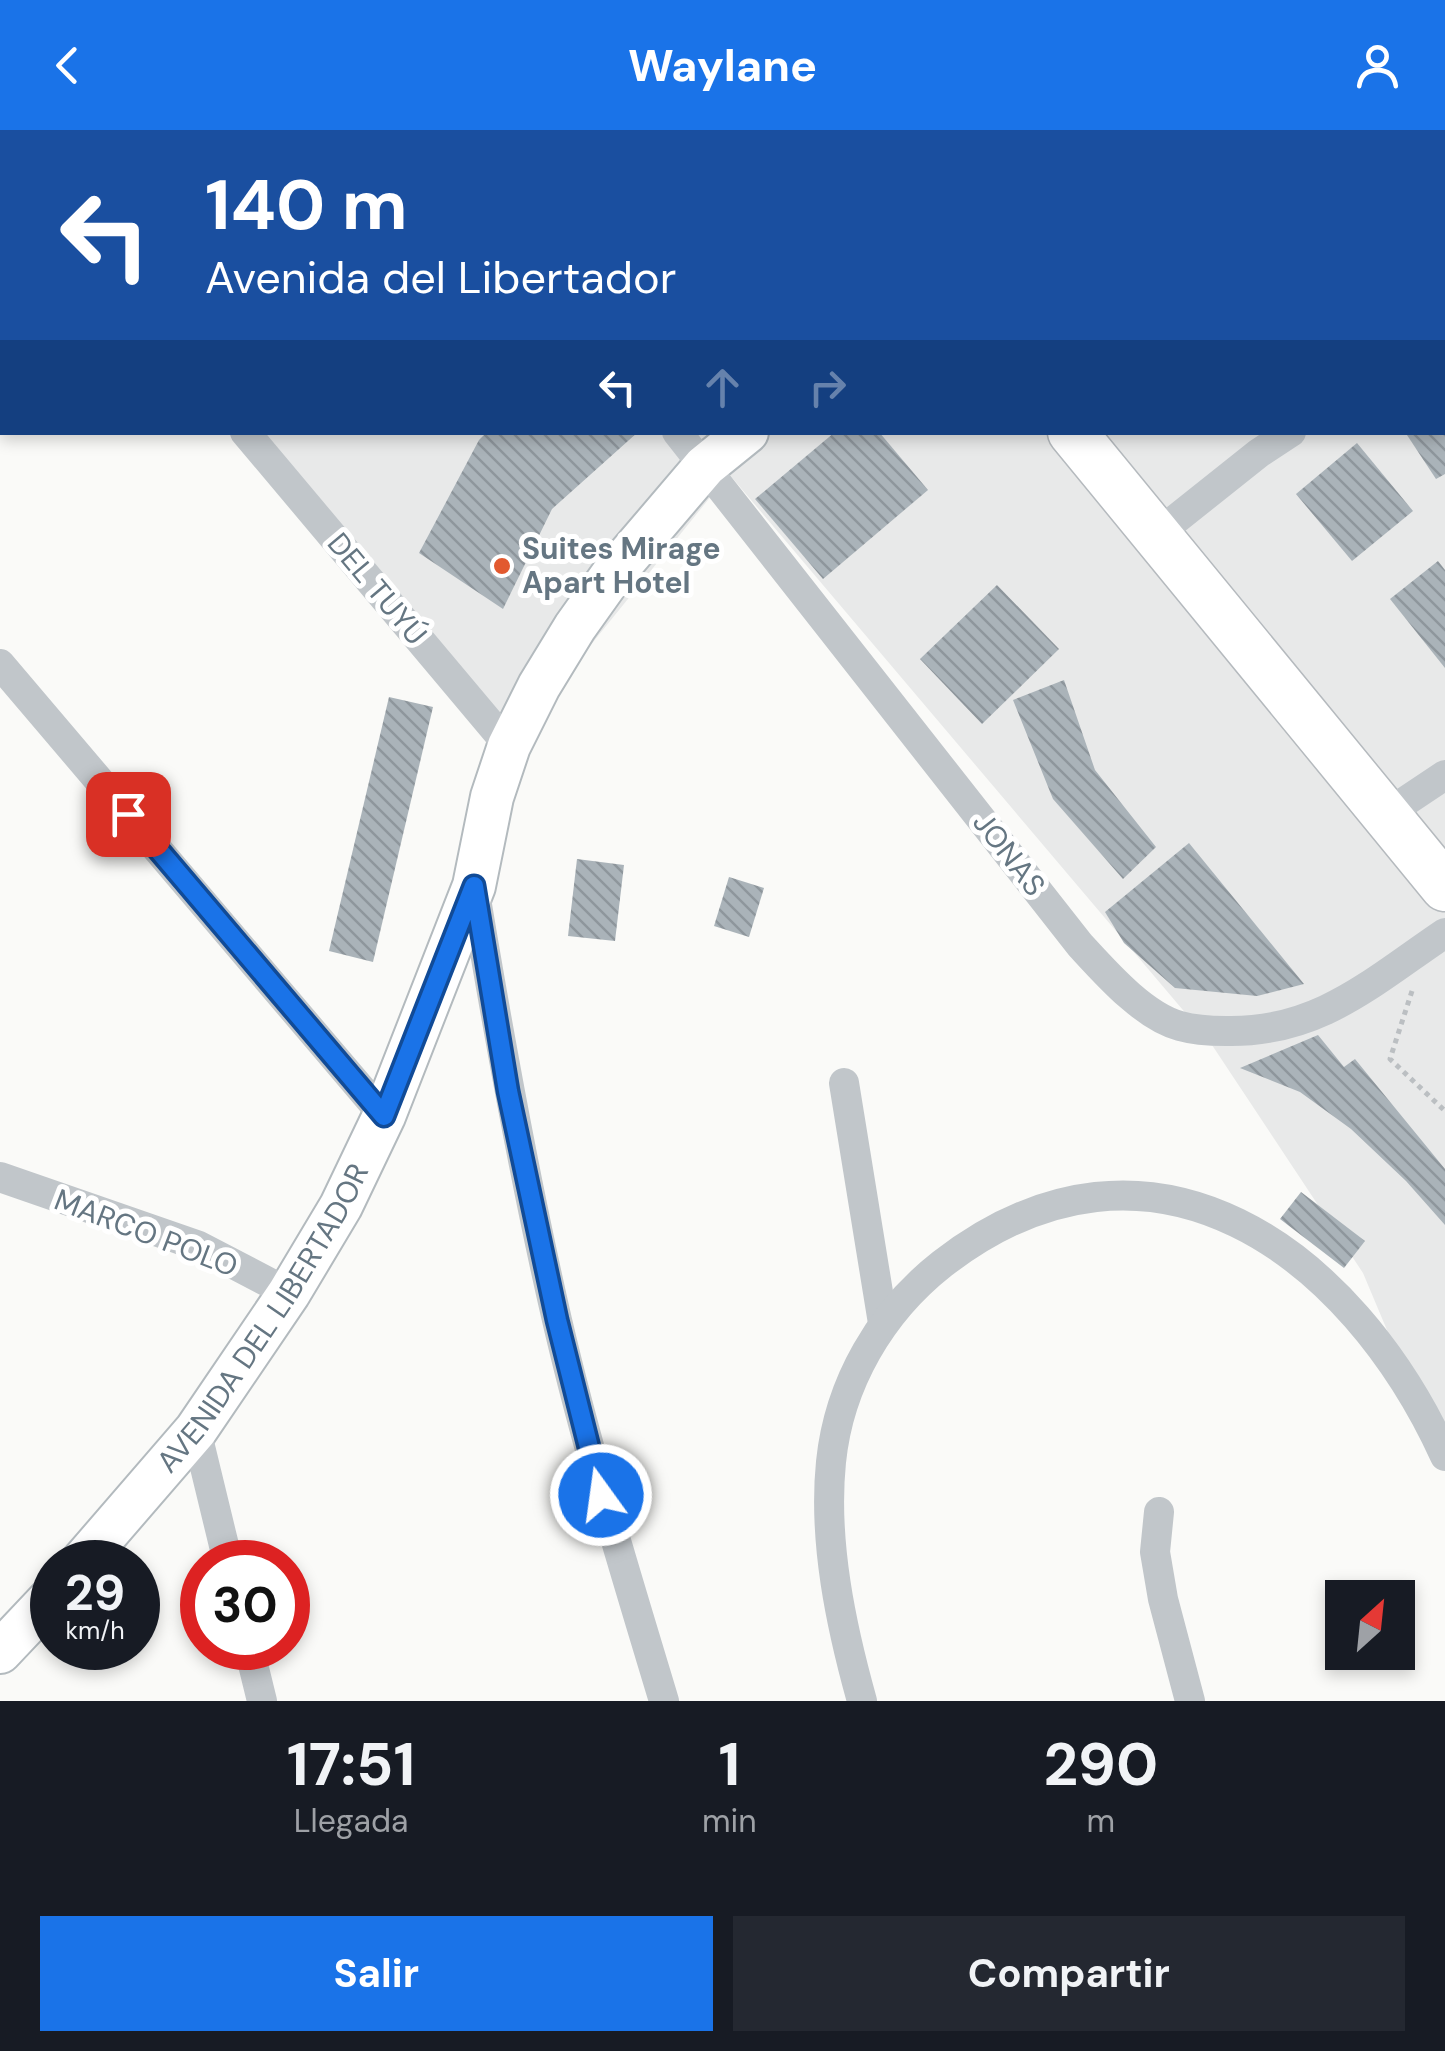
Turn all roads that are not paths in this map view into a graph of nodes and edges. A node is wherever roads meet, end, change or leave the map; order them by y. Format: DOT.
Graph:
graph roads {
  1 [pos="248,435"];
  2 [pos="679,435"];
  3 [pos="742,435"];
  4 [pos="1074,435"];
  5 [pos="1287,435"];
  6 [pos="705,466"];
  7 [pos="1156,536"];
  8 [pos="0,664"];
  9 [pos="509,746"];
  10 [pos="1445,775"];
  11 [pos="1386,815"];
  12 [pos="474,886"];
  13 [pos="1445,887"];
  14 [pos="1436,939"];
  15 [pos="844,1083"];
  16 [pos="384,1116"];
  17 [pos="0,1177"];
  18 [pos="290,1293"];
  19 [pos="882,1322"];
  20 [pos="196,1430"];
  21 [pos="1445,1456"];
  22 [pos="1159,1512"];
  23 [pos="101,1540"];
  24 [pos="223,1540"];
  25 [pos="30,1620"];
  26 [pos="0,1652"];
  27 [pos="254,1670"];
  28 [pos="262,1701"];
  29 [pos="664,1701"];
  30 [pos="862,1701"];
  31 [pos="1190,1701"];
  1 -- 9 [label="street, DEL TUYÚ"];
  2 -- 6 [label="street, JONAS"];
  3 -- 6 [label="main road, AVENIDA DEL LIBERTADOR"];
  4 -- 7 [label="main road"];
  5 -- 7 [label="street"];
  6 -- 9 [label="main road, AVENIDA DEL LIBERTADOR"];
  6 -- 14 [label="street, JONAS"];
  7 -- 11 [label="main road"];
  8 -- 16 [label="street"];
  9 -- 12 [label="main road, AVENIDA DEL LIBERTADOR"];
  10 -- 11 [label="street"];
  11 -- 13 [label="main road"];
  12 -- 16 [label="main road, AVENIDA DEL LIBERTADOR"];
  12 -- 29 [label="street"];
  15 -- 19 [label="street"];
  16 -- 18 [label="main road, AVENIDA DEL LIBERTADOR"];
  17 -- 18 [label="street, MARCO POLO"];
  18 -- 20 [label="main road, AVENIDA DEL LIBERTADOR"];
  19 -- 21 [label="street"];
  19 -- 30 [label="street"];
  20 -- 23 [label="main road, AVENIDA DEL LIBERTADOR"];
  20 -- 24 [label="street"];
  22 -- 31 [label="street"];
  25 -- 26 [label="main road"];
  27 -- 28 [label="street"];
}
